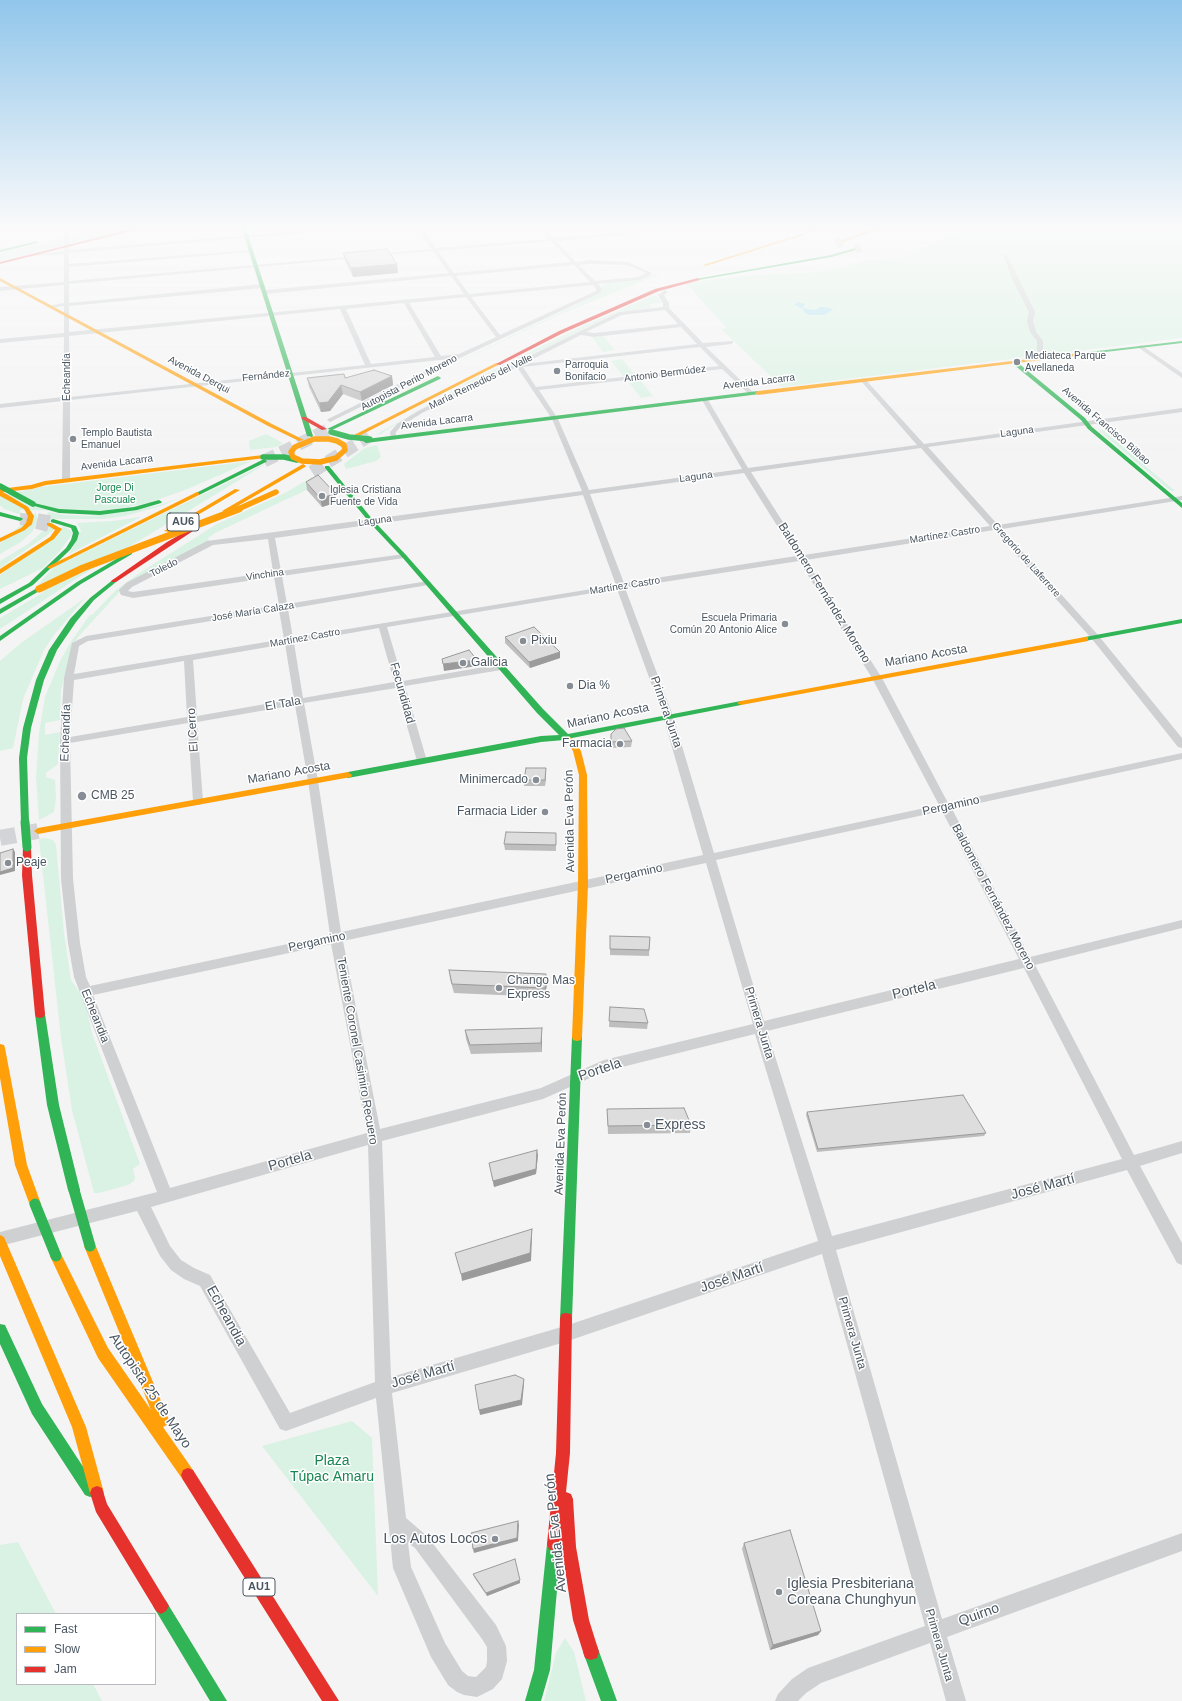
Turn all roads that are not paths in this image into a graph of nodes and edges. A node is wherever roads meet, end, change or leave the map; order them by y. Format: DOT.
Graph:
graph roads {
  1 [pos="50,305"];
  2 [pos="66,305"];
  3 [pos="110,305"];
  4 [pos="269,305"];
  5 [pos="359,305"];
  6 [pos="408,305"];
  7 [pos="476,305"];
  8 [pos="569,305"];
  9 [pos="622,305"];
  10 [pos="1029,305"];
  11 [pos="342,307"];
  12 [pos="666,308"];
  13 [pos="66,310"];
  14 [pos="581,310"];
  15 [pos="271,314"];
  16 [pos="682,325"];
  17 [pos="97,332"];
  18 [pos="579,333"];
  19 [pos="66,335"];
  20 [pos="499,338"];
  21 [pos="0,341"];
  22 [pos="731,342"];
  23 [pos="1182,342"];
  24 [pos="510,343"];
  25 [pos="702,346"];
  26 [pos="1141,347"];
  27 [pos="460,356"];
  28 [pos="438,358"];
  29 [pos="1048,359"];
  30 [pos="1019,362"];
  31 [pos="368,365"];
  32 [pos="517,366"];
  33 [pos="724,367"];
  34 [pos="290,374"];
  35 [pos="1182,376"];
  36 [pos="863,380"];
  37 [pos="194,384"];
  38 [pos="536,389"];
  39 [pos="752,394"];
  40 [pos="435,395"];
  41 [pos="67,398"];
  42 [pos="704,400"];
  43 [pos="0,406"];
  44 [pos="1182,410"];
  45 [pos="555,419"];
  46 [pos="298,422"];
  47 [pos="1091,422"];
  48 [pos="270,425"];
  49 [pos="328,426"];
  50 [pos="1107,430"];
  51 [pos="355,436"];
  52 [pos="339,437"];
  53 [pos="393,438"];
  54 [pos="368,439"];
  55 [pos="310,443"];
  56 [pos="924,445"];
  57 [pos="292,449"];
  58 [pos="263,459"];
  59 [pos="300,463"];
  60 [pos="325,464"];
  61 [pos="746,470"];
  62 [pos="242,471"];
  63 [pos="66,480"];
  64 [pos="45,483"];
  65 [pos="246,484"];
  66 [pos="0,486"];
  67 [pos="279,490"];
  68 [pos="0,492"];
  69 [pos="586,492"];
  70 [pos="1178,499"];
  71 [pos="174,504"];
  72 [pos="31,506"];
  73 [pos="1182,506"];
  74 [pos="0,514"];
  75 [pos="20,519"];
  76 [pos="371,521"];
  77 [pos="51,522"];
  78 [pos="997,527"];
  79 [pos="40,528"];
  80 [pos="271,536"];
  81 [pos="0,540"];
  82 [pos="210,543"];
  83 [pos="404,556"];
  84 [pos="802,558"];
  85 [pos="50,567"];
  86 [pos="0,572"];
  87 [pos="277,574"];
  88 [pos="428,583"];
  89 [pos="620,586"];
  90 [pos="0,592"];
  91 [pos="127,594"];
  92 [pos="0,602"];
  93 [pos="283,607"];
  94 [pos="0,612"];
  95 [pos="454,613"];
  96 [pos="1182,621"];
  97 [pos="382,625"];
  98 [pos="1095,637"];
  99 [pos="0,638"];
  100 [pos="289,641"];
  101 [pos="78,643"];
  102 [pos="188,658"];
  103 [pos="501,667"];
  104 [pos="69,678"];
  105 [pos="877,678"];
  106 [pos="401,684"];
  107 [pos="299,701"];
  108 [pos="668,716"];
  109 [pos="192,720"];
  110 [pos="566,737"];
  111 [pos="65,741"];
  112 [pos="1182,745"];
  113 [pos="1182,756"];
  114 [pos="422,761"];
  115 [pos="313,781"];
  116 [pos="198,801"];
  117 [pos="946,807"];
  118 [pos="65,826"];
  119 [pos="38,831"];
  120 [pos="711,857"];
  121 [pos="583,884"];
  122 [pos="1182,924"];
  123 [pos="336,937"];
  124 [pos="1027,962"];
  125 [pos="86,992"];
  126 [pos="760,1028"];
  127 [pos="0,1048"];
  128 [pos="575,1078"];
  129 [pos="375,1137"];
  130 [pos="1182,1147"];
  131 [pos="1131,1163"];
  132 [pos="166,1196"];
  133 [pos="141,1203"];
  134 [pos="0,1240"];
  135 [pos="827,1245"];
  136 [pos="1182,1258"];
  137 [pos="0,1330"];
  138 [pos="565,1334"];
  139 [pos="383,1387"];
  140 [pos="286,1423"];
  141 [pos="563,1453"];
  142 [pos="177,1457"];
  143 [pos="101,1507"];
  144 [pos="398,1523"];
  145 [pos="1182,1542"];
  146 [pos="935,1631"];
  147 [pos="219,1701"];
  148 [pos="331,1701"];
  149 [pos="533,1701"];
  150 [pos="610,1701"];
  151 [pos="785,1701"];
  152 [pos="956,1701"];
  1 -- 13 [label="main road, Avenida Derqui"];
  2 -- 13 [label="street, Echeandía"];
  3 -- 13 [label="street"];
  4 -- 15 [label="main road, Avenida Eva Perón"];
  5 -- 11 [label="street"];
  6 -- 28 [label="street"];
  7 -- 20 [label="street"];
  8 -- 20 [label="street"];
  9 -- 40 [label="main road, Autopista Perito Moreno"];
  10 -- 29 [label="street"];
  11 -- 15 [label="street"];
  11 -- 31 [label="street"];
  12 -- 16 [label="street"];
  12 -- 18 [label="street, María Remedios del Valle"];
  13 -- 17 [label="main road, Avenida Derqui"];
  13 -- 19 [label="street, Echeandía"];
  14 -- 24 [label="main road"];
  15 -- 17 [label="street"];
  15 -- 34 [label="main road, Avenida Eva Perón"];
  16 -- 18 [label="street"];
  16 -- 25 [label="street"];
  17 -- 19 [label="street"];
  17 -- 37 [label="main road, Avenida Derqui"];
  18 -- 32 [label="street, María Remedios del Valle"];
  19 -- 21 [label="street"];
  19 -- 41 [label="street, Echeandía"];
  20 -- 27 [label="street"];
  22 -- 25 [label="street"];
  23 -- 26 [label="main road, Avenida Lacarra"];
  25 -- 32 [label="street"];
  25 -- 33 [label="street"];
  26 -- 29 [label="main road, Avenida Lacarra"];
  26 -- 35 [label="street"];
  27 -- 28 [label="street, Fernández"];
  27 -- 49 [label="street"];
  28 -- 31 [label="street, Fernández"];
  29 -- 30 [label="main road, Avenida Lacarra"];
  30 -- 36 [label="main road, Avenida Lacarra"];
  30 -- 47 [label="main road, Avenida Francisco Bilbao"];
  31 -- 34 [label="street, Fernández"];
  32 -- 38 [label="street, Primera Junta"];
  32 -- 53 [label="street, María Remedios del Valle"];
  33 -- 38 [label="street, Antonio Bermúdez"];
  33 -- 39 [label="street"];
  34 -- 37 [label="street, Fernández"];
  34 -- 46 [label="main road, Avenida Eva Perón"];
  36 -- 39 [label="main road, Avenida Lacarra"];
  36 -- 56 [label="street, Gregorio de Laferrere"];
  37 -- 41 [label="street, Fernández"];
  37 -- 48 [label="main road, Avenida Derqui"];
  38 -- 45 [label="street, Primera Junta"];
  39 -- 42 [label="main road, Avenida Lacarra"];
  40 -- 51 [label="main road, Autopista Perito Moreno"];
  40 -- 54 [label="main road"];
  41 -- 43 [label="street, Fernández"];
  41 -- 63 [label="street, Echeandía"];
  42 -- 45 [label="main road, Avenida Lacarra"];
  42 -- 61 [label="street, Baldomero Fernández Moreno"];
  44 -- 47 [label="street, Laguna"];
  45 -- 53 [label="main road, Avenida Lacarra"];
  45 -- 69 [label="street, Primera Junta"];
  46 -- 48 [label="main road"];
  46 -- 49 [label="main road"];
  46 -- 55 [label="main road, Avenida Eva Perón"];
  47 -- 50 [label="main road, Avenida Francisco Bilbao"];
  47 -- 56 [label="street, Laguna"];
  47 -- 70 [label="main road, Avenida Francisco Bilbao"];
  48 -- 55 [label="main road, Avenida Derqui"];
  49 -- 52 [label="main road, Autopista Perito Moreno"];
  49 -- 54 [label="main road, bridge"];
  52 -- 54 [label="main road, bridge"];
  52 -- 55 [label="main road, bridge"];
  52 -- 60 [label="main road, bridge"];
  53 -- 54 [label="main road, Avenida Lacarra"];
  55 -- 57 [label="main road, Avenida Lacarra, bridge"];
  55 -- 60 [label="main road, Avenida Eva Perón"];
  56 -- 61 [label="street, Laguna"];
  56 -- 78 [label="street, Gregorio de Laferrere"];
  57 -- 58 [label="main road, Avenida Lacarra, bridge"];
  57 -- 59 [label="main road, bridge"];
  58 -- 59 [label="main road, Avenida Lacarra, bridge"];
  58 -- 62 [label="main road"];
  58 -- 63 [label="main road, Avenida Lacarra"];
  59 -- 60 [label="main road, Avenida Lacarra, bridge"];
  59 -- 142 [label="main road, AU6, bridge"];
  60 -- 76 [label="main road, Avenida Eva Perón"];
  61 -- 69 [label="street, Laguna"];
  61 -- 84 [label="street, Baldomero Fernández Moreno"];
  62 -- 71 [label="main road"];
  62 -- 72 [label="main road"];
  63 -- 64 [label="main road, Avenida Lacarra"];
  64 -- 66 [label="main road, Avenida Lacarra"];
  64 -- 68 [label="main road, Avenida Lacarra"];
  65 -- 99 [label="main road, AU6"];
  66 -- 72 [label="main road, bridge"];
  67 -- 94 [label="main road, bridge"];
  68 -- 72 [label="main road"];
  69 -- 76 [label="street, Laguna"];
  69 -- 89 [label="street, Primera Junta"];
  70 -- 73 [label="main road, Avenida Francisco Bilbao"];
  70 -- 78 [label="street, Martínez Castro"];
  71 -- 77 [label="main road"];
  71 -- 85 [label="main road"];
  72 -- 79 [label="main road"];
  72 -- 81 [label="main road"];
  74 -- 75 [label="main road"];
  76 -- 80 [label="street, Laguna"];
  76 -- 83 [label="main road, Avenida Eva Perón"];
  77 -- 85 [label="main road"];
  77 -- 86 [label="main road"];
  78 -- 84 [label="street, Martínez Castro"];
  78 -- 98 [label="street, Gregorio de Laferrere"];
  80 -- 82 [label="street, Laguna"];
  80 -- 87 [label="street, Teniente Coronel Casimiro Recuero"];
  82 -- 91 [label="street, Toledo"];
  83 -- 87 [label="street, Vinchina"];
  83 -- 88 [label="main road, Avenida Eva Perón"];
  84 -- 89 [label="street, Martínez Castro"];
  84 -- 105 [label="street, Baldomero Fernández Moreno"];
  85 -- 90 [label="main road"];
  85 -- 92 [label="main road"];
  87 -- 91 [label="street, Vinchina"];
  87 -- 93 [label="street, Teniente Coronel Casimiro Recuero"];
  88 -- 93 [label="street, José María Calaza"];
  88 -- 95 [label="main road, Avenida Eva Perón"];
  89 -- 95 [label="street, Martínez Castro"];
  89 -- 108 [label="street, Primera Junta"];
  93 -- 100 [label="street, Teniente Coronel Casimiro Recuero"];
  93 -- 101 [label="street, José María Calaza"];
  95 -- 97 [label="street, Martínez Castro"];
  95 -- 103 [label="main road, Avenida Eva Perón"];
  96 -- 98 [label="main road, Mariano Acosta"];
  97 -- 100 [label="street, Martínez Castro"];
  97 -- 106 [label="street, Fecundidad"];
  98 -- 105 [label="main road, Mariano Acosta"];
  98 -- 112 [label="street, Gregorio de Laferrere"];
  100 -- 102 [label="street, Martínez Castro"];
  100 -- 107 [label="street, Teniente Coronel Casimiro Recuero"];
  101 -- 104 [label="street, Echeandía"];
  102 -- 104 [label="street, Martínez Castro"];
  102 -- 109 [label="street, El Cerro"];
  103 -- 106 [label="street, El Tala"];
  103 -- 110 [label="main road, Avenida Eva Perón"];
  104 -- 111 [label="street, Echeandía"];
  105 -- 108 [label="main road, Mariano Acosta"];
  105 -- 117 [label="street, Baldomero Fernández Moreno"];
  106 -- 107 [label="street, El Tala"];
  106 -- 114 [label="street, Fecundidad"];
  107 -- 109 [label="street, El Tala"];
  107 -- 115 [label="street, Teniente Coronel Casimiro Recuero"];
  108 -- 110 [label="main road, Mariano Acosta"];
  108 -- 120 [label="street, Primera Junta"];
  109 -- 111 [label="street, El Tala"];
  109 -- 116 [label="street, El Cerro"];
  110 -- 114 [label="main road, Mariano Acosta"];
  110 -- 121 [label="main road, Avenida Eva Perón"];
  111 -- 118 [label="street, Echeandía"];
  113 -- 117 [label="street, Pergamino"];
  114 -- 115 [label="main road, Mariano Acosta"];
  115 -- 116 [label="main road, Mariano Acosta"];
  115 -- 123 [label="street, Teniente Coronel Casimiro Recuero"];
  116 -- 118 [label="main road, Mariano Acosta"];
  117 -- 120 [label="street, Pergamino"];
  117 -- 124 [label="street, Baldomero Fernández Moreno"];
  118 -- 119 [label="main road, Mariano Acosta"];
  118 -- 125 [label="street, Echeandia"];
  120 -- 121 [label="street, Pergamino"];
  120 -- 126 [label="street, Primera Junta"];
  121 -- 123 [label="street, Pergamino"];
  121 -- 128 [label="main road, Avenida Eva Perón"];
  122 -- 124 [label="street, Portela"];
  123 -- 125 [label="street, Pergamino"];
  123 -- 129 [label="street, Teniente Coronel Casimiro Recuero"];
  124 -- 126 [label="street, Portela"];
  124 -- 131 [label="street, Baldomero Fernández Moreno"];
  125 -- 132 [label="street, Echeandia"];
  126 -- 128 [label="street, Portela"];
  126 -- 135 [label="street, Primera Junta"];
  127 -- 142 [label="main road, Autopista 25 de Mayo / AU1, bridge"];
  128 -- 129 [label="street, Portela"];
  128 -- 138 [label="main road, Avenida Eva Perón"];
  129 -- 132 [label="street, Portela"];
  129 -- 139 [label="street, Teniente Coronel Casimiro Recuero"];
  130 -- 131 [label="street, José Martí"];
  131 -- 135 [label="street, José Martí"];
  131 -- 136 [label="street, Baldomero Fernández Moreno"];
  132 -- 133 [label="street, Portela"];
  133 -- 134 [label="street, Portela"];
  133 -- 140 [label="street, Echeandia"];
  134 -- 143 [label="main road"];
  135 -- 138 [label="street, José Martí"];
  135 -- 146 [label="street, Primera Junta"];
  137 -- 143 [label="main road"];
  138 -- 139 [label="street, José Martí"];
  138 -- 141 [label="main road, Avenida Eva Perón"];
  139 -- 140 [label="street, José Martí"];
  139 -- 144 [label="street, Teniente Coronel Casimiro Recuero"];
  141 -- 149 [label="main road, Avenida Eva Perón"];
  141 -- 150 [label="main road, Avenida Eva Perón"];
  142 -- 148 [label="main road, Autopista 25 de Mayo / AU1"];
  143 -- 147 [label="main road"];
  144 -- 144 [label="street, Teniente Coronel Casimiro Recuero"];
  145 -- 146 [label="street, Quirno"];
  146 -- 151 [label="street, Quirno"];
  146 -- 152 [label="street, Primera Junta"];
}
